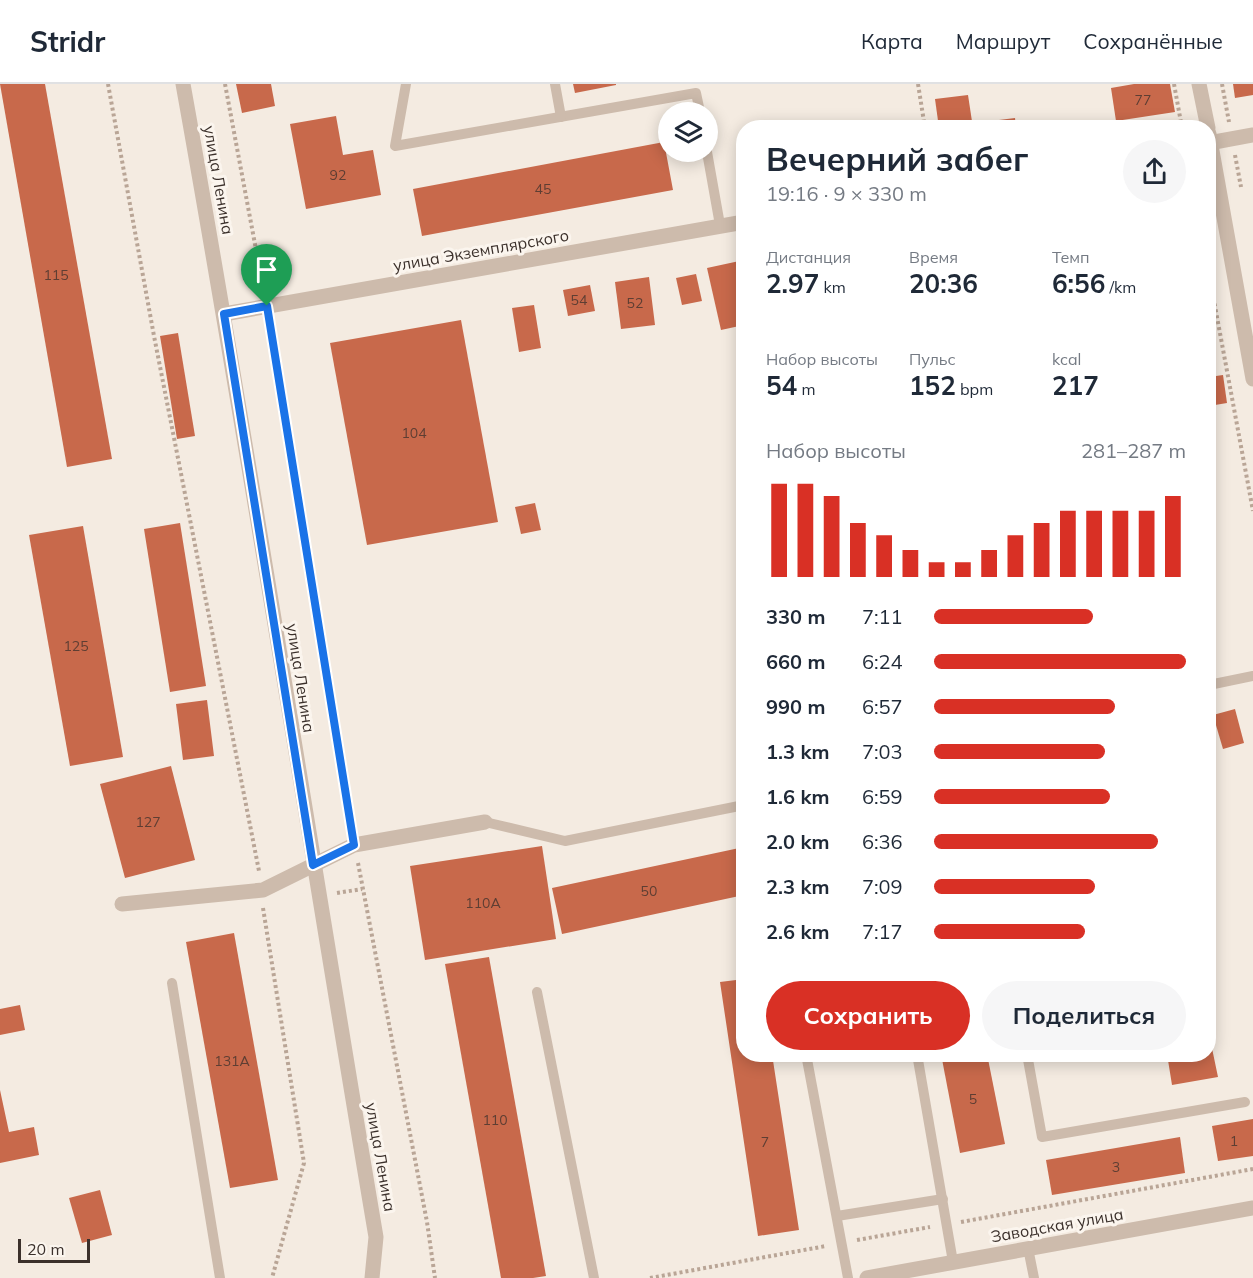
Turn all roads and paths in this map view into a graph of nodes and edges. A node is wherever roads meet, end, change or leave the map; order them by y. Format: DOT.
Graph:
graph roads {
  1 [pos="108,84"];
  2 [pos="183,84"];
  3 [pos="225,84"];
  4 [pos="406,84"];
  5 [pos="555,84"];
  6 [pos="918,84"];
  7 [pos="1174,84"];
  8 [pos="1199,84"];
  9 [pos="697,102"];
  10 [pos="561,117"];
  11 [pos="924,120"];
  12 [pos="1181,120"];
  13 [pos="1206,120"];
  14 [pos="1253,135"];
  15 [pos="1216,137"];
  16 [pos="708,162"];
  17 [pos="1216,176"];
  18 [pos="736,223"];
  19 [pos="720,225"];
  20 [pos="267,306"];
  21 [pos="1216,312"];
  22 [pos="224,314"];
  23 [pos="1253,379"];
  24 [pos="1253,511"];
  25 [pos="1253,676"];
  26 [pos="1216,684"];
  27 [pos="736,807"];
  28 [pos="485,822"];
  29 [pos="354,845"];
  30 [pos="313,865"];
  31 [pos="263,890"];
  32 [pos="122,904"];
  33 [pos="172,983"];
  34 [pos="537,992"];
  35 [pos="808,1062"];
  36 [pos="918,1062"];
  37 [pos="1028,1062"];
  38 [pos="1245,1101"];
  39 [pos="943,1199"];
  40 [pos="1253,1208"];
  41 [pos="837,1216"];
  42 [pos="1028,1248"];
  43 [pos="953,1262"];
  44 [pos="220,1278"];
  45 [pos="272,1278"];
  46 [pos="372,1278"];
  47 [pos="435,1278"];
  48 [pos="594,1278"];
  49 [pos="848,1278"];
  50 [pos="867,1278"];
  51 [pos="1034,1278"];
  1 -- 31 [label="path"];
  2 -- 22 [label="street, улица Ленина"];
  3 -- 20 [label="path"];
  4 -- 10 [label="lane"];
  5 -- 10 [label="lane"];
  6 -- 11 [label="path"];
  7 -- 12 [label="path"];
  8 -- 13 [label="street"];
  9 -- 10 [label="lane"];
  14 -- 15 [label="street"];
  16 -- 19 [label="lane"];
  17 -- 23 [label="street"];
  18 -- 19 [label="street, улица Экземплярского"];
  19 -- 20 [label="street, улица Экземплярского"];
  20 -- 22 [label="street, улица Экземплярского"];
  20 -- 29 [label="path"];
  21 -- 24 [label="path"];
  22 -- 30 [label="street, улица Ленина"];
  25 -- 26 [label="lane"];
  27 -- 28 [label="lane"];
  28 -- 29 [label="street"];
  29 -- 30 [label="street"];
  29 -- 47 [label="path"];
  30 -- 31 [label="street"];
  30 -- 46 [label="street, улица Ленина"];
  31 -- 32 [label="street"];
  31 -- 45 [label="path"];
  33 -- 44 [label="lane"];
  34 -- 48 [label="lane"];
  35 -- 41 [label="lane"];
  36 -- 39 [label="lane"];
  37 -- 38 [label="lane"];
  39 -- 41 [label="lane"];
  39 -- 43 [label="lane"];
  40 -- 42 [label="street, Заводская улица"];
  41 -- 49 [label="lane"];
  42 -- 43 [label="street, Заводская улица"];
  42 -- 51 [label="lane"];
  43 -- 50 [label="street, Заводская улица"];
}
